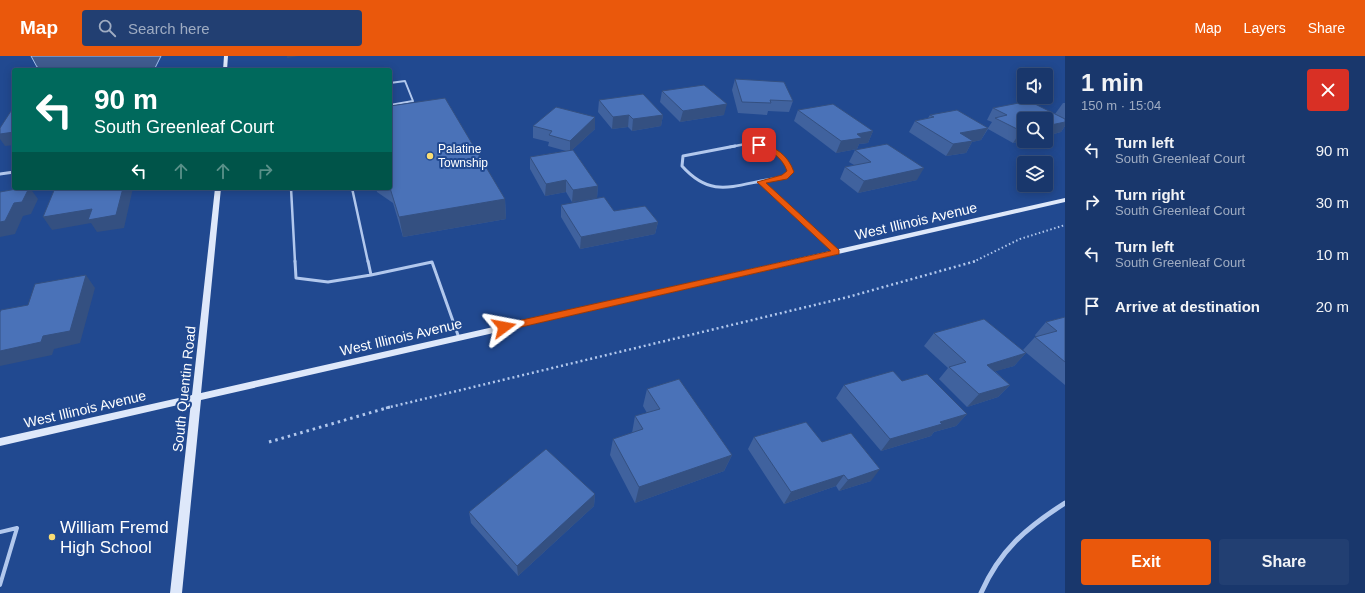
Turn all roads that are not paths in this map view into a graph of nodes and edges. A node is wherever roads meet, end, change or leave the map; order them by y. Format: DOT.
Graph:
graph roads {
  1 [pos="226,56"];
  2 [pos="225,68"];
  3 [pos="392,83"];
  4 [pos="392,105"];
  5 [pos="12,172"];
  6 [pos="0,174"];
  7 [pos="761,182"];
  8 [pos="218,190"];
  9 [pos="291,190"];
  10 [pos="352,190"];
  11 [pos="1065,200"];
  12 [pos="837,252"];
  13 [pos="371,275"];
  14 [pos="459,338"];
  15 [pos="197,397"];
  16 [pos="0,442"];
  17 [pos="1065,503"];
  18 [pos="0,532"];
  19 [pos="0,585"];
  20 [pos="176,593"];
  21 [pos="981,593"];
  1 -- 2 [label="main road"];
  3 -- 4 [label="lane"];
  5 -- 6 [label="street"];
  7 -- 7 [label="street"];
  7 -- 12 [label="street"];
  8 -- 15 [label="main road, South Quentin Road"];
  9 -- 13 [label="lane"];
  10 -- 13 [label="lane"];
  11 -- 12 [label="main road, West Illinois Avenue"];
  12 -- 14 [label="main road, West Illinois Avenue"];
  13 -- 14 [label="lane"];
  14 -- 15 [label="main road, West Illinois Avenue"];
  15 -- 16 [label="main road, West Illinois Avenue"];
  15 -- 20 [label="main road, South Quentin Road"];
  17 -- 21 [label="street"];
  18 -- 19 [label="lane"];
}
